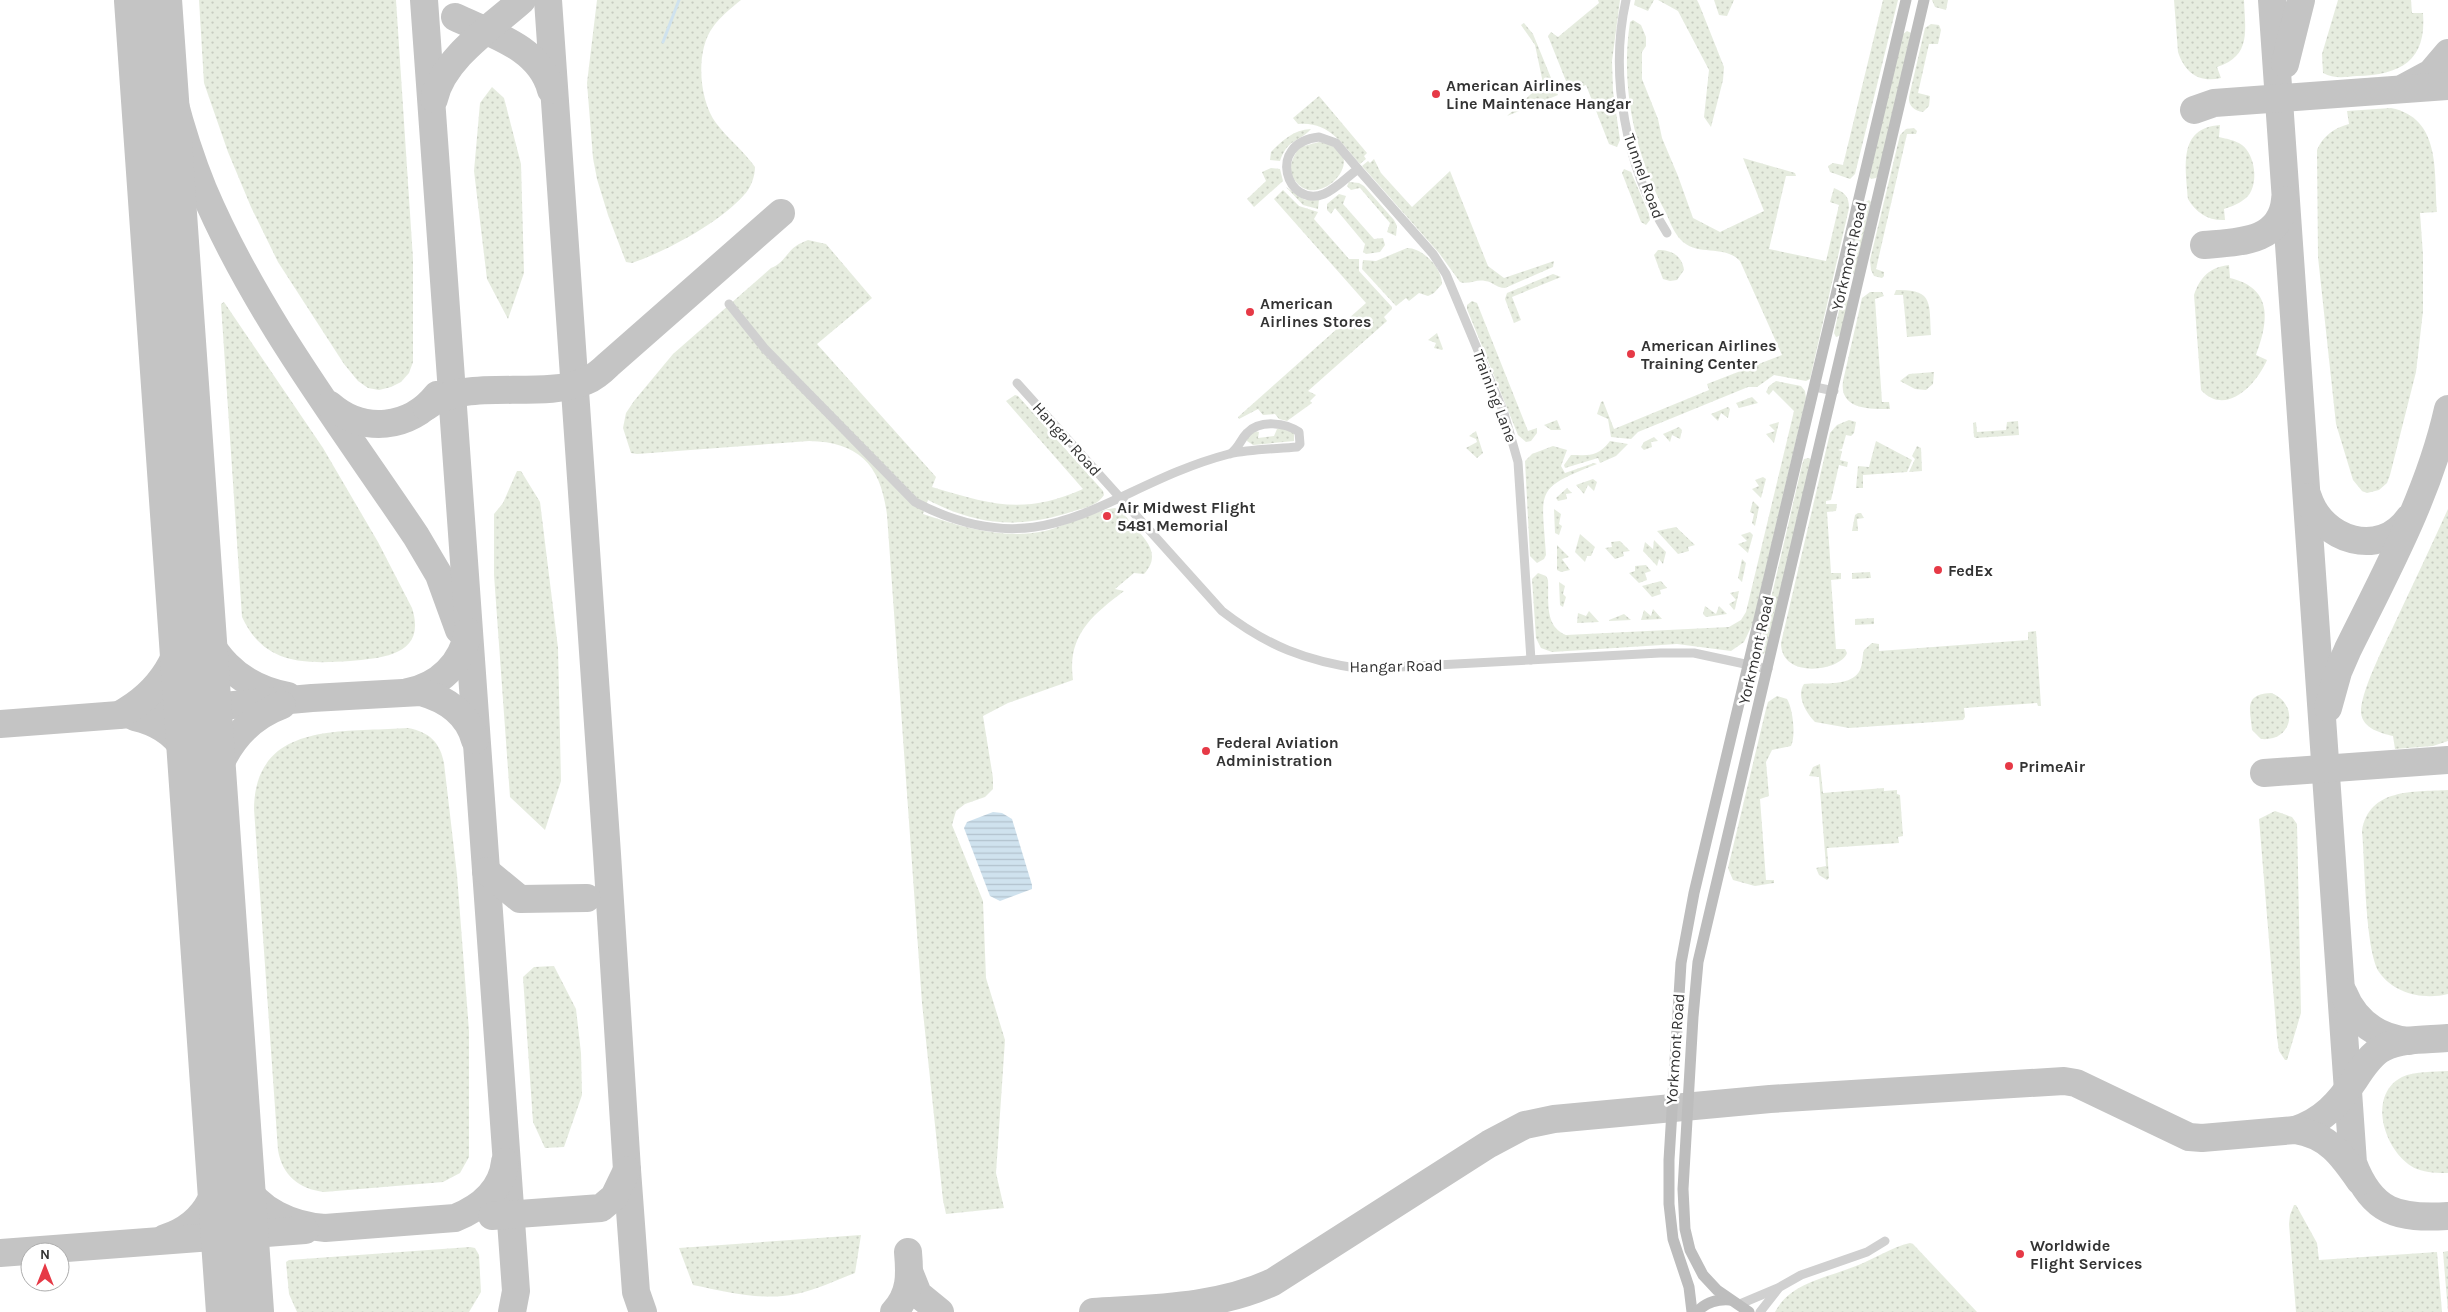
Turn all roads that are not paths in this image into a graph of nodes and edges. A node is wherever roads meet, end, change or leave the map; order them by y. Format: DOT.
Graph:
graph roads {
  1 [pos="1626,0"];
  2 [pos="1924,0"];
  3 [pos="1905,4"];
  4 [pos="1922,12"];
  5 [pos="1358,169"];
  6 [pos="1861,190"];
  7 [pos="1879,194"];
  8 [pos="1667,233"];
  9 [pos="1839,282"];
  10 [pos="1859,285"];
  11 [pos="729,304"];
  12 [pos="1017,383"];
  13 [pos="1815,387"];
  14 [pos="1834,391"];
  15 [pos="1230,454"];
  16 [pos="1120,499"];
  17 [pos="1531,660"];
  18 [pos="1750,664"];
  19 [pos="1768,669"];
  20 [pos="1885,1242"];
  21 [pos="1778,1288"];
  22 [pos="1735,1302"];
  23 [pos="1692,1312"];
  24 [pos="1697,1312"];
  25 [pos="1749,1312"];
  26 [pos="1760,1312"];
  1 -- 8 [label="street, Tunnel Road"];
  2 -- 4 [label="street, Yorkmont Road"];
  3 -- 4 [label="street"];
  3 -- 6 [label="street, Yorkmont Road"];
  4 -- 7 [label="street, Yorkmont Road"];
  5 -- 5 [label="street, Training Lane"];
  5 -- 17 [label="street, Training Lane"];
  6 -- 7 [label="street"];
  6 -- 9 [label="street, Yorkmont Road"];
  7 -- 10 [label="street, Yorkmont Road"];
  9 -- 10 [label="street"];
  9 -- 13 [label="street, Yorkmont Road"];
  10 -- 14 [label="street, Yorkmont Road"];
  11 -- 16 [label="street"];
  12 -- 16 [label="street, Hangar Road"];
  13 -- 14 [label="street"];
  13 -- 18 [label="street, Yorkmont Road"];
  14 -- 19 [label="street, Yorkmont Road"];
  15 -- 15 [label="street"];
  15 -- 16 [label="street"];
  16 -- 17 [label="street, Hangar Road"];
  17 -- 18 [label="street, Hangar Road"];
  18 -- 19 [label="street, Hangar Road"];
  18 -- 23 [label="street, Yorkmont Road"];
  19 -- 22 [label="street, Yorkmont Road"];
  20 -- 21 [label="street"];
  21 -- 22 [label="street"];
  21 -- 26 [label="street"];
  22 -- 24 [label="street"];
  22 -- 25 [label="street, Yorkmont Road"];
}
